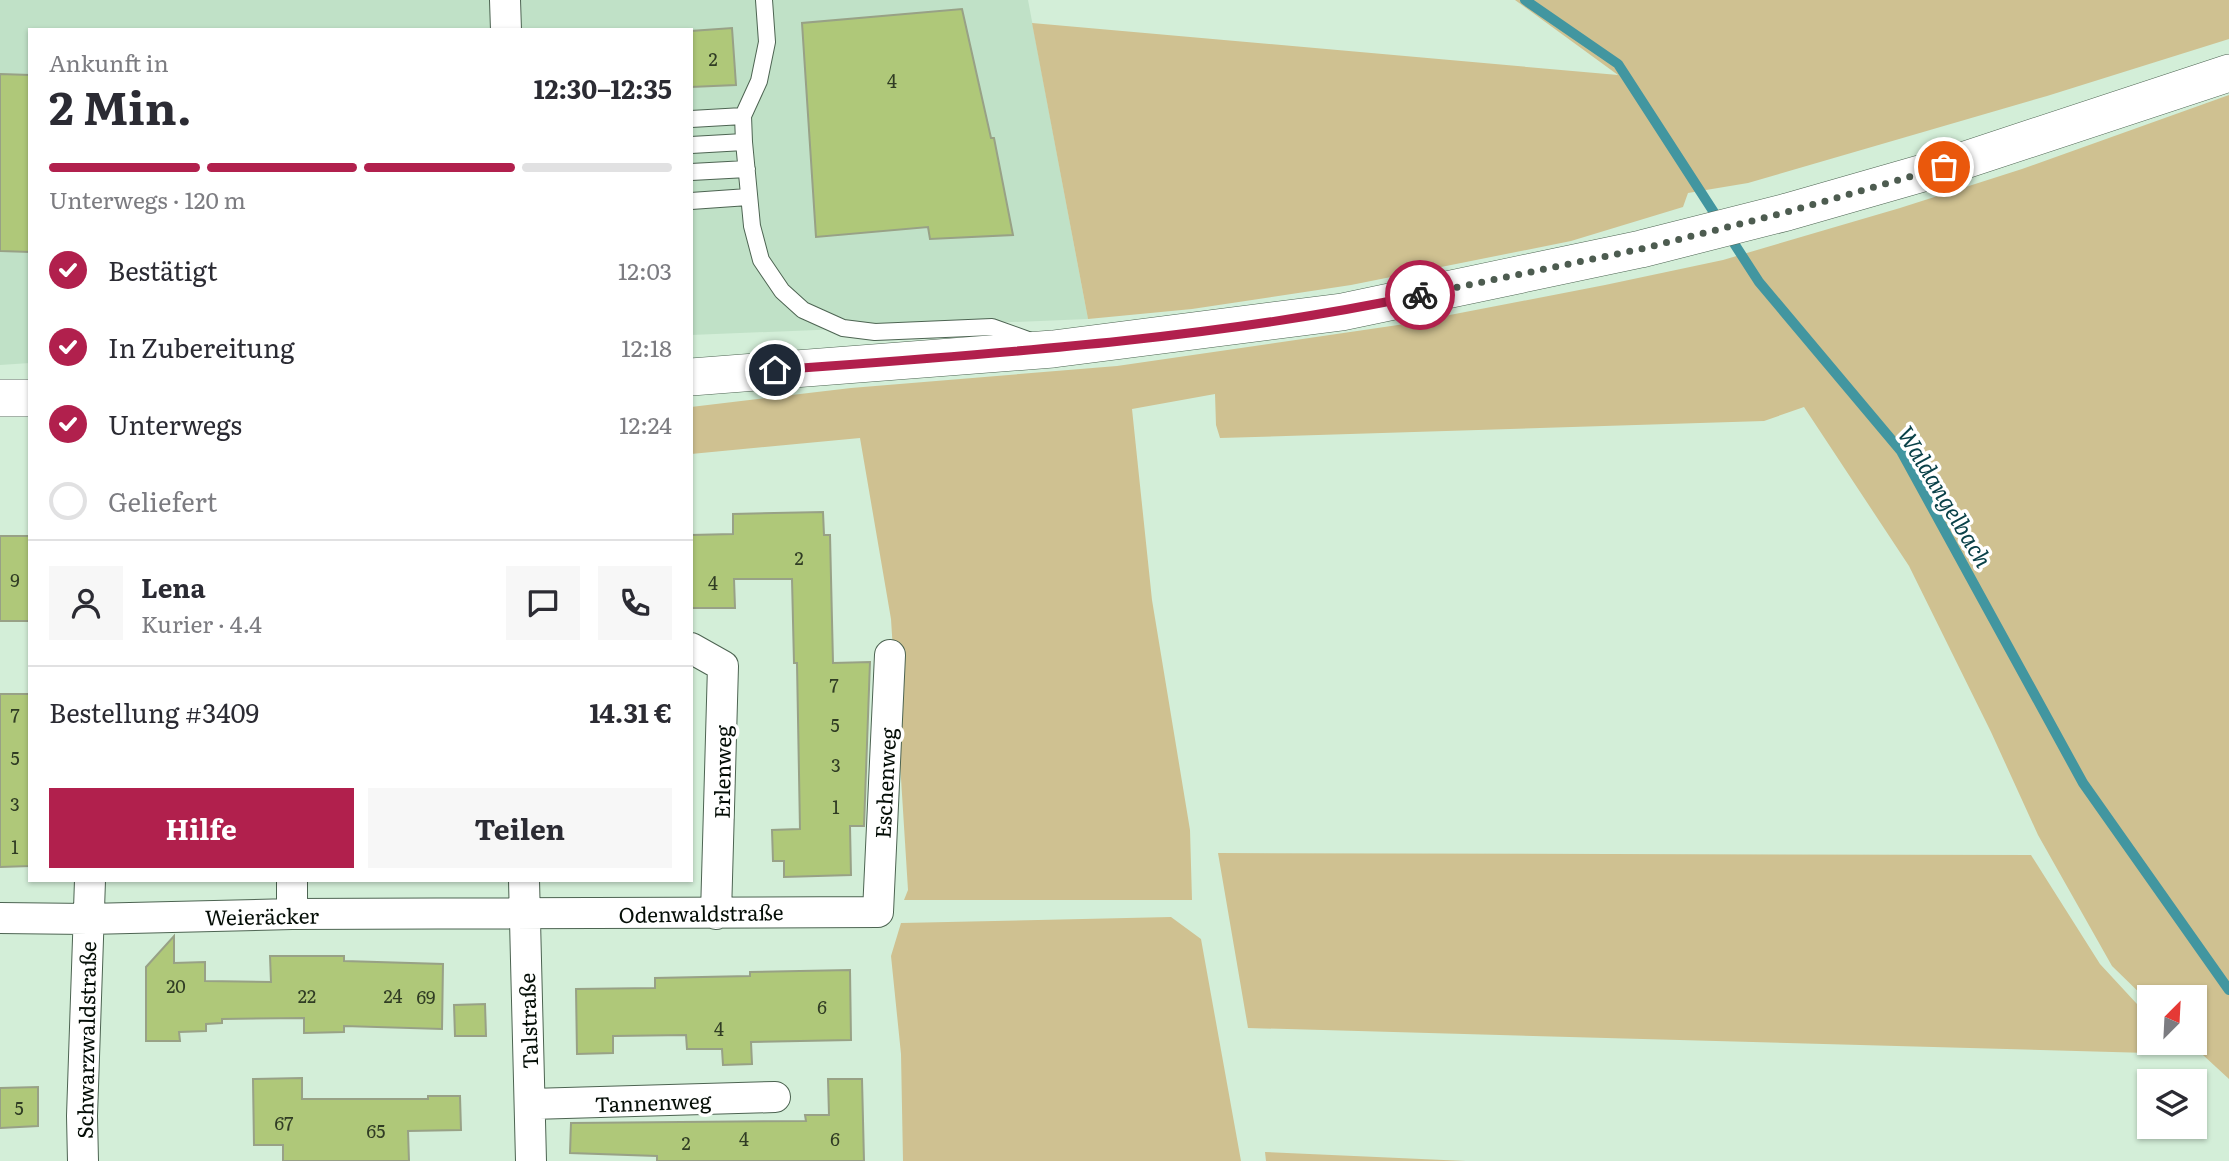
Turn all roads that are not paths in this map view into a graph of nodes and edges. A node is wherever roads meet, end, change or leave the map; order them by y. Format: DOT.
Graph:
graph roads {
  1 [pos="505,0"];
  2 [pos="764,0"];
  3 [pos="506,28"];
  4 [pos="2229,73"];
  5 [pos="743,116"];
  6 [pos="693,119"];
  7 [pos="744,142"];
  8 [pos="693,145"];
  9 [pos="747,169"];
  10 [pos="693,172"];
  11 [pos="748,197"];
  12 [pos="693,201"];
  13 [pos="1053,349"];
  14 [pos="693,377"];
  15 [pos="0,398"];
  16 [pos="28,398"];
  17 [pos="693,650"];
  18 [pos="890,654"];
  19 [pos="90,882"];
  20 [pos="292,882"];
  21 [pos="524,882"];
  22 [pos="878,912"];
  23 [pos="523,913"];
  24 [pos="292,914"];
  25 [pos="716,914"];
  26 [pos="0,918"];
  27 [pos="88,919"];
  28 [pos="775,1097"];
  29 [pos="531,1104"];
  30 [pos="83,1161"];
  31 [pos="531,1161"];
  1 -- 3 [label="street"];
  2 -- 5 [label="lane"];
  4 -- 13 [label="street"];
  5 -- 6 [label="lane"];
  5 -- 7 [label="lane"];
  7 -- 8 [label="lane"];
  7 -- 9 [label="lane"];
  9 -- 10 [label="lane"];
  9 -- 11 [label="lane"];
  11 -- 12 [label="lane"];
  11 -- 13 [label="lane"];
  13 -- 14 [label="street"];
  15 -- 16 [label="street"];
  17 -- 25 [label="street, Erlenweg"];
  18 -- 22 [label="street, Eschenweg"];
  19 -- 27 [label="street, Schwarzwaldstraße"];
  20 -- 24 [label="street"];
  21 -- 23 [label="street, Talstraße"];
  22 -- 25 [label="street, Odenwaldstraße"];
  23 -- 24 [label="street, Weieräcker"];
  23 -- 25 [label="street, Odenwaldstraße"];
  23 -- 29 [label="street, Talstraße"];
  24 -- 27 [label="street, Weieräcker"];
  26 -- 27 [label="street, Weieräcker"];
  27 -- 30 [label="street, Schwarzwaldstraße"];
  28 -- 29 [label="street, Tannenweg"];
  29 -- 31 [label="street, Talstraße"];
}
